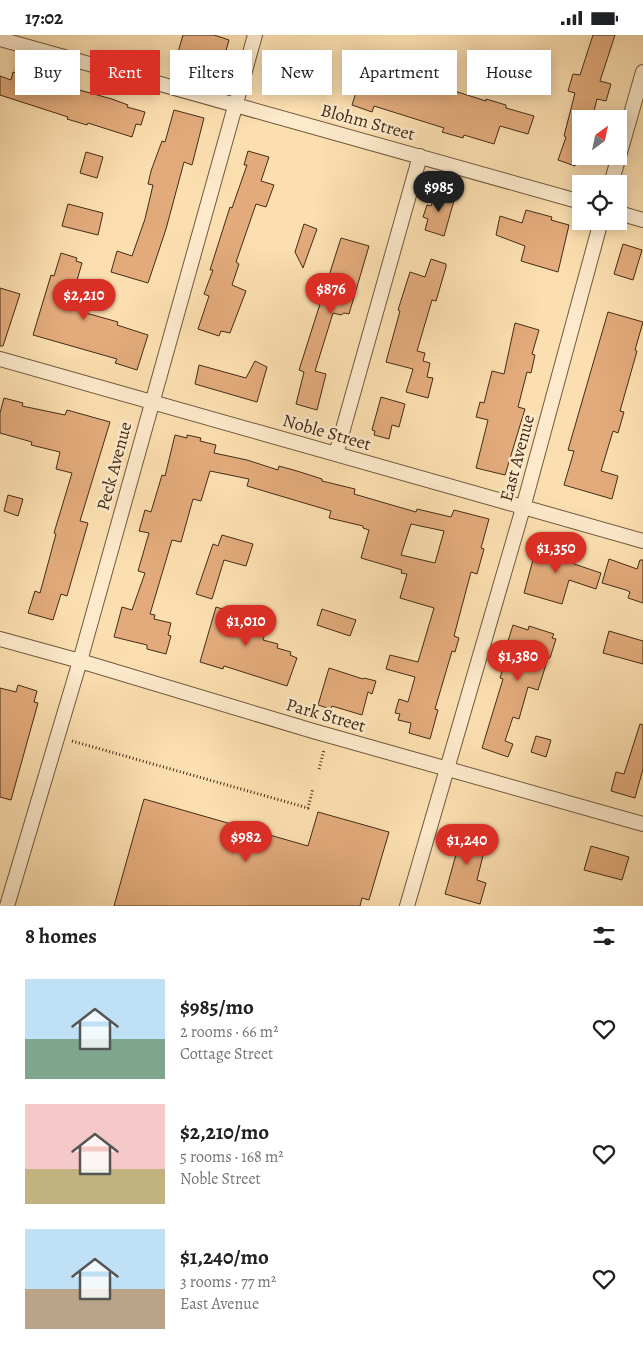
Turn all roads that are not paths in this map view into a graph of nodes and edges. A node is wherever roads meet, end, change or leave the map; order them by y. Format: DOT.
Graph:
graph roads {
  1 [pos="255,35"];
  2 [pos="0,39"];
  3 [pos="643,72"];
  4 [pos="236,106"];
  5 [pos="420,156"];
  6 [pos="614,175"];
  7 [pos="572,199"];
  8 [pos="627,215"];
  9 [pos="643,220"];
  10 [pos="599,230"];
  11 [pos="0,359"];
  12 [pos="151,401"];
  13 [pos="336,454"];
  14 [pos="523,508"];
  15 [pos="643,541"];
  16 [pos="0,639"];
  17 [pos="80,661"];
  18 [pos="447,769"];
  19 [pos="643,824"];
  20 [pos="7,906"];
  21 [pos="407,906"];
  1 -- 4 [label="street, Peck Avenue"];
  2 -- 4 [label="street, Blohm Street"];
  3 -- 6 [label="street"];
  4 -- 5 [label="street, Blohm Street"];
  4 -- 12 [label="street, Peck Avenue"];
  5 -- 7 [label="street, Blohm Street"];
  5 -- 13 [label="street"];
  8 -- 9 [label="street"];
  10 -- 14 [label="street, East Avenue"];
  11 -- 12 [label="street, Noble Street"];
  12 -- 13 [label="street, Noble Street"];
  12 -- 17 [label="street, Peck Avenue"];
  13 -- 14 [label="street, Noble Street"];
  14 -- 15 [label="street, Noble Street"];
  14 -- 18 [label="street, East Avenue"];
  16 -- 17 [label="street, Park Street"];
  17 -- 18 [label="street, Park Street"];
  17 -- 20 [label="street, Peck Avenue"];
  18 -- 19 [label="street, Park Street"];
  18 -- 21 [label="street, East Avenue"];
}
